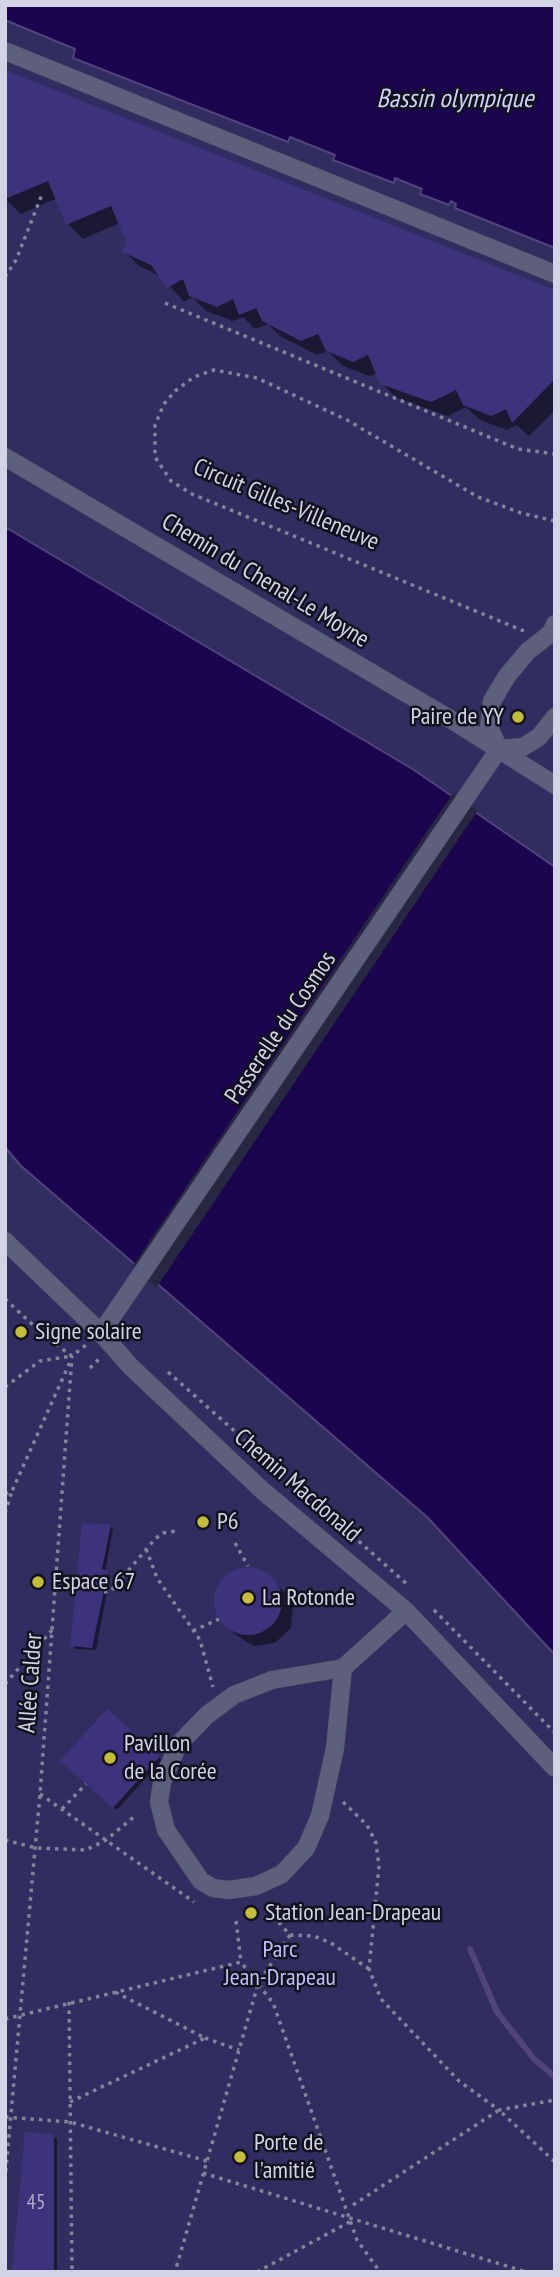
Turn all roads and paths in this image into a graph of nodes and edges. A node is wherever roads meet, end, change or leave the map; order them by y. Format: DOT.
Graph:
graph roads {
  1 [pos="5,51"];
  2 [pos="43,192"];
  3 [pos="555,274"];
  4 [pos="5,277"];
  5 [pos="165,303"];
  6 [pos="555,454"];
  7 [pos="5,457"];
  8 [pos="555,521"];
  9 [pos="552,635"];
  10 [pos="555,717"];
  11 [pos="499,749"];
  12 [pos="555,785"];
  13 [pos="5,1241"];
  14 [pos="5,1299"];
  15 [pos="101,1333"];
  16 [pos="72,1356"];
  17 [pos="101,1357"];
  18 [pos="158,1364"];
  19 [pos="90,1368"];
  20 [pos="5,1387"];
  21 [pos="12,1491"];
  22 [pos="5,1494"];
  23 [pos="5,1513"];
  24 [pos="176,1531"];
  25 [pos="235,1543"];
  26 [pos="146,1549"];
  27 [pos="248,1566"];
  28 [pos="415,1591"];
  29 [pos="104,1592"];
  30 [pos="434,1609"];
  31 [pos="405,1612"];
  32 [pos="219,1619"];
  33 [pos="52,1630"];
  34 [pos="193,1630"];
  35 [pos="343,1668"];
  36 [pos="5,1684"];
  37 [pos="213,1688"];
  38 [pos="555,1733"];
  39 [pos="555,1768"];
  40 [pos="86,1784"];
  41 [pos="326,1789"];
  42 [pos="40,1794"];
  43 [pos="62,1809"];
  44 [pos="135,1816"];
  45 [pos="5,1840"];
  46 [pos="106,1840"];
  47 [pos="36,1848"];
  48 [pos="194,1902"];
  49 [pos="273,1916"];
  50 [pos="236,1921"];
  51 [pos="290,1935"];
  52 [pos="241,1962"];
  53 [pos="369,1969"];
  54 [pos="258,1984"];
  55 [pos="114,1992"];
  56 [pos="69,2002"];
  57 [pos="19,2016"];
  58 [pos="5,2019"];
  59 [pos="205,2038"];
  60 [pos="239,2050"];
  61 [pos="555,2100"];
  62 [pos="70,2102"];
  63 [pos="499,2110"];
  64 [pos="8,2117"];
  65 [pos="70,2122"];
  66 [pos="207,2161"];
  67 [pos="555,2162"];
  68 [pos="203,2173"];
  69 [pos="5,2180"];
  70 [pos="353,2205"];
  71 [pos="353,2220"];
  72 [pos="72,2272"];
  73 [pos="175,2272"];
  74 [pos="257,2272"];
  75 [pos="380,2272"];
  76 [pos="526,2272"];
  1 -- 3 [label="street"];
  2 -- 4 [label="path"];
  5 -- 6 [label="path"];
  7 -- 11 [label="street, Chemin du Chenal-Le Moyne"];
  8 -- 9 [label="path, Circuit Gilles-Villeneuve"];
  9 -- 11 [label="street"];
  10 -- 11 [label="street"];
  11 -- 12 [label="street, Chemin du Chenal-Le Moyne"];
  11 -- 15 [label="street, Passerelle du Cosmos"];
  13 -- 15 [label="street, Chemin Macdonald"];
  14 -- 16 [label="path"];
  15 -- 16 [label="path"];
  15 -- 31 [label="street, Chemin Macdonald"];
  16 -- 20 [label="path"];
  16 -- 21 [label="path"];
  16 -- 33 [label="path, Allée Calder"];
  17 -- 19 [label="path"];
  18 -- 28 [label="path, Chemin Macdonald"];
  21 -- 22 [label="path"];
  21 -- 23 [label="path"];
  24 -- 26 [label="path"];
  25 -- 27 [label="path"];
  26 -- 29 [label="path"];
  26 -- 34 [label="path"];
  30 -- 38 [label="path"];
  31 -- 35 [label="street"];
  31 -- 39 [label="street, Chemin Macdonald"];
  32 -- 34 [label="path"];
  33 -- 36 [label="path"];
  33 -- 42 [label="path, Allée Calder"];
  34 -- 37 [label="path"];
  35 -- 41 [label="street"];
  35 -- 41 [label="street"];
  40 -- 43 [label="path"];
  41 -- 53 [label="path"];
  42 -- 43 [label="path"];
  42 -- 47 [label="path, Allée Calder"];
  43 -- 46 [label="path"];
  44 -- 46 [label="path"];
  45 -- 47 [label="path"];
  46 -- 47 [label="path"];
  46 -- 48 [label="path"];
  47 -- 57 [label="path, Allée Calder"];
  49 -- 51 [label="path"];
  50 -- 52 [label="path"];
  51 -- 53 [label="path"];
  51 -- 54 [label="path"];
  52 -- 54 [label="path"];
  52 -- 55 [label="path"];
  53 -- 63 [label="path"];
  54 -- 60 [label="path"];
  54 -- 71 [label="path"];
  55 -- 56 [label="path"];
  55 -- 59 [label="path"];
  56 -- 57 [label="path"];
  56 -- 62 [label="path"];
  57 -- 58 [label="path"];
  57 -- 64 [label="path, Allée Calder"];
  59 -- 60 [label="path"];
  59 -- 62 [label="path"];
  60 -- 66 [label="path"];
  61 -- 63 [label="path"];
  62 -- 65 [label="path"];
  63 -- 67 [label="path"];
  63 -- 70 [label="path"];
  64 -- 65 [label="path"];
  64 -- 69 [label="path, Allée Calder"];
  65 -- 66 [label="path"];
  65 -- 72 [label="path"];
  66 -- 68 [label="path"];
  68 -- 71 [label="path"];
  68 -- 73 [label="path"];
  71 -- 74 [label="path"];
  71 -- 75 [label="path"];
  71 -- 76 [label="path"];
}
